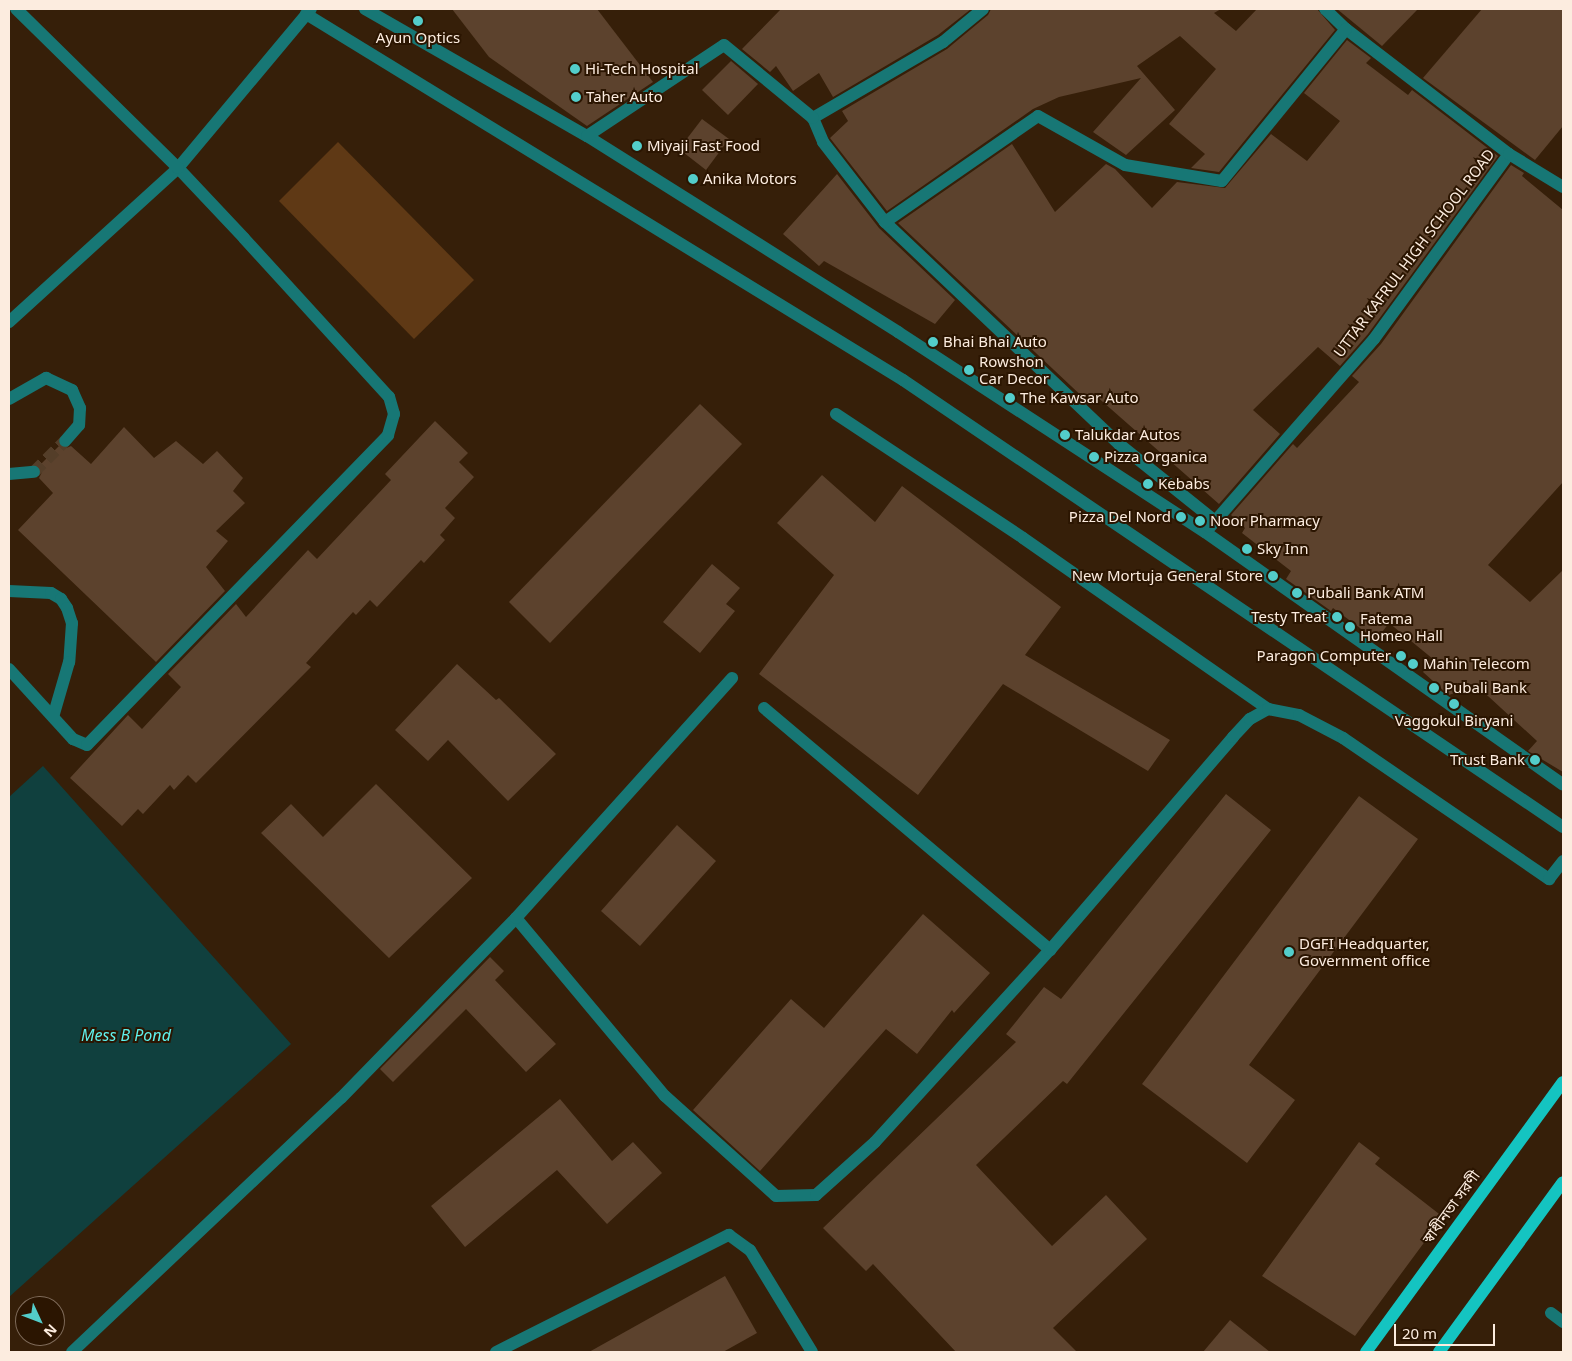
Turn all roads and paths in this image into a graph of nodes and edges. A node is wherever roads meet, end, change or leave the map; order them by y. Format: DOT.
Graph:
graph roads {
  1 [pos="16,9"];
  2 [pos="365,9"];
  3 [pos="984,9"];
  4 [pos="1325,9"];
  5 [pos="309,11"];
  6 [pos="1346,29"];
  7 [pos="813,118"];
  8 [pos="587,136"];
  9 [pos="1509,154"];
  10 [pos="178,168"];
  11 [pos="1563,187"];
  12 [pos="885,222"];
  13 [pos="9,322"];
  14 [pos="9,399"];
  15 [pos="836,414"];
  16 [pos="65,441"];
  17 [pos="34,472"];
  18 [pos="9,474"];
  19 [pos="1215,521"];
  20 [pos="1205,532"];
  21 [pos="9,591"];
  22 [pos="9,669"];
  23 [pos="732,678"];
  24 [pos="764,708"];
  25 [pos="1268,709"];
  26 [pos="53,717"];
  27 [pos="1563,785"];
  28 [pos="1563,827"];
  29 [pos="1563,861"];
  30 [pos="516,918"];
  31 [pos="1050,950"];
  32 [pos="1563,1082"];
  33 [pos="1563,1182"];
  34 [pos="1551,1312"];
  35 [pos="1563,1322"];
  36 [pos="72,1352"];
  37 [pos="496,1352"];
  38 [pos="812,1352"];
  39 [pos="1366,1352"];
  40 [pos="1438,1352"];
  1 -- 10 [label="street"];
  2 -- 8 [label="street"];
  3 -- 7 [label="street"];
  4 -- 6 [label="street"];
  5 -- 10 [label="street"];
  5 -- 28 [label="street"];
  6 -- 9 [label="street"];
  6 -- 12 [label="street"];
  7 -- 8 [label="street"];
  7 -- 12 [label="street"];
  8 -- 20 [label="street"];
  9 -- 11 [label="street, UTTAR KAFRUL HIGH SCHOOL ROAD"];
  9 -- 19 [label="street, UTTAR KAFRUL HIGH SCHOOL ROAD"];
  10 -- 13 [label="street"];
  10 -- 26 [label="street"];
  12 -- 19 [label="street"];
  14 -- 16 [label="street"];
  15 -- 25 [label="street"];
  17 -- 18 [label="street"];
  19 -- 20 [label="street, UTTAR KAFRUL HIGH SCHOOL ROAD"];
  20 -- 27 [label="street"];
  21 -- 26 [label="street"];
  22 -- 26 [label="street"];
  23 -- 30 [label="street"];
  24 -- 31 [label="street"];
  25 -- 29 [label="street"];
  25 -- 31 [label="street"];
  30 -- 31 [label="street"];
  30 -- 36 [label="street"];
  32 -- 39 [label="main road, স্বাধীনতা সরণী"];
  33 -- 40 [label="main road"];
  34 -- 35 [label="street"];
  37 -- 38 [label="street"];
}
